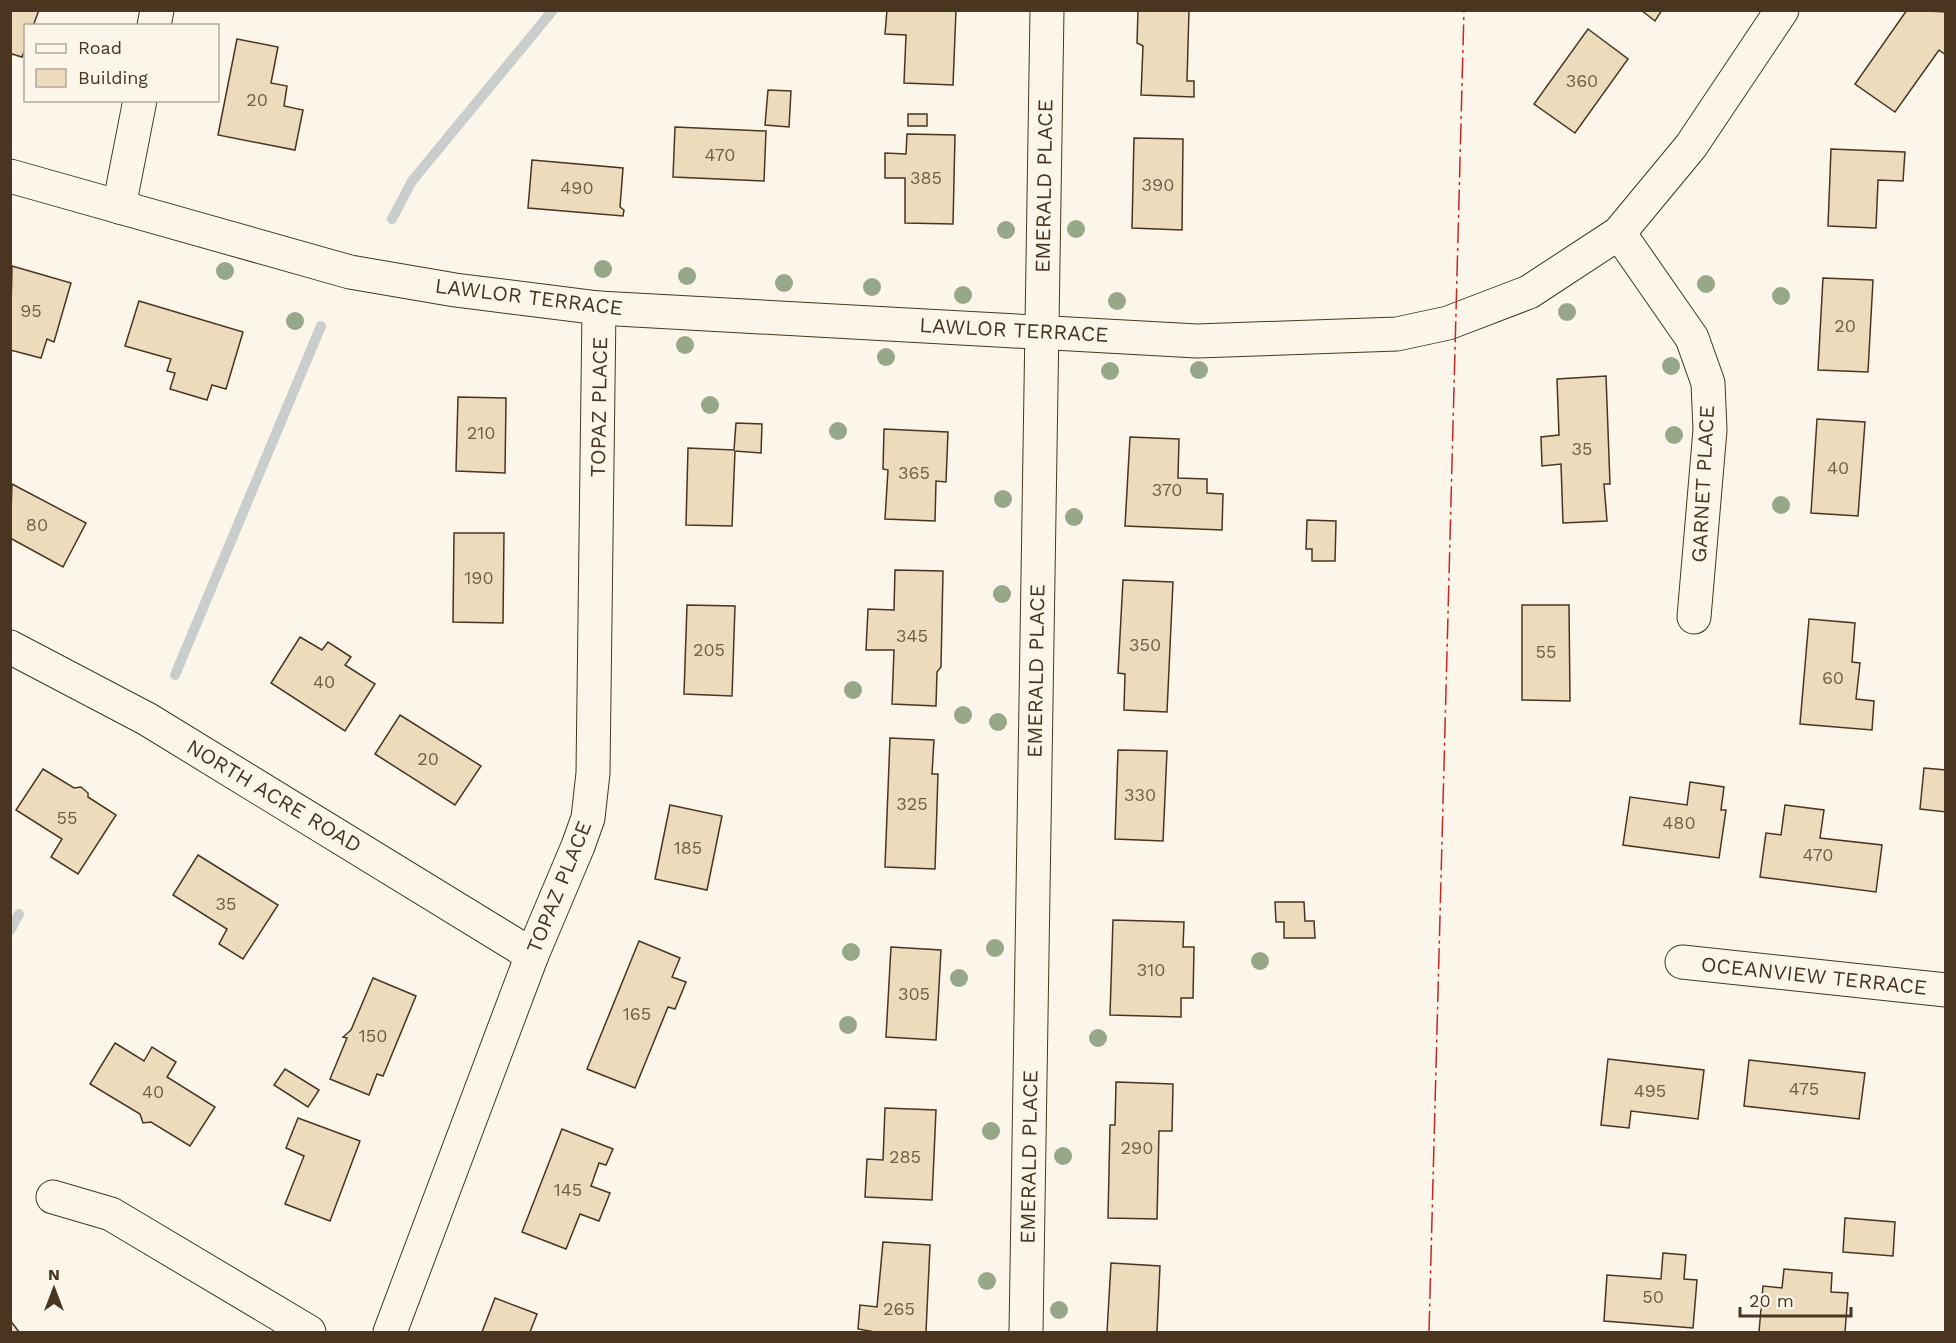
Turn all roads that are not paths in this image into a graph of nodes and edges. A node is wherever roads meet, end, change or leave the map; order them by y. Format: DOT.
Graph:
graph roads {
  1 [pos="1047,10"];
  2 [pos="1782,10"];
  3 [pos="140,102"];
  4 [pos="10,177"];
  5 [pos="119,207"];
  6 [pos="1619,233"];
  7 [pos="599,308"];
  8 [pos="1041,331"];
  9 [pos="1694,617"];
  10 [pos="10,646"];
  11 [pos="532,955"];
  12 [pos="1682,962"];
  13 [pos="1946,990"];
  14 [pos="53,1197"];
  15 [pos="309,1332"];
  16 [pos="390,1332"];
  17 [pos="1026,1332"];
  1 -- 8 [label="street, EMERALD PLACE"];
  2 -- 6 [label="street, LAWLOR TERRACE"];
  3 -- 5 [label="street"];
  4 -- 5 [label="street, LAWLOR TERRACE"];
  5 -- 7 [label="street, LAWLOR TERRACE"];
  6 -- 8 [label="street, LAWLOR TERRACE"];
  6 -- 9 [label="street, GARNET PLACE"];
  7 -- 8 [label="street, LAWLOR TERRACE"];
  7 -- 11 [label="street, TOPAZ PLACE"];
  8 -- 17 [label="street, EMERALD PLACE"];
  10 -- 11 [label="street, NORTH ACRE ROAD"];
  11 -- 16 [label="street, TOPAZ PLACE"];
  12 -- 13 [label="street, OCEANVIEW TERRACE"];
  14 -- 15 [label="street"];
}
